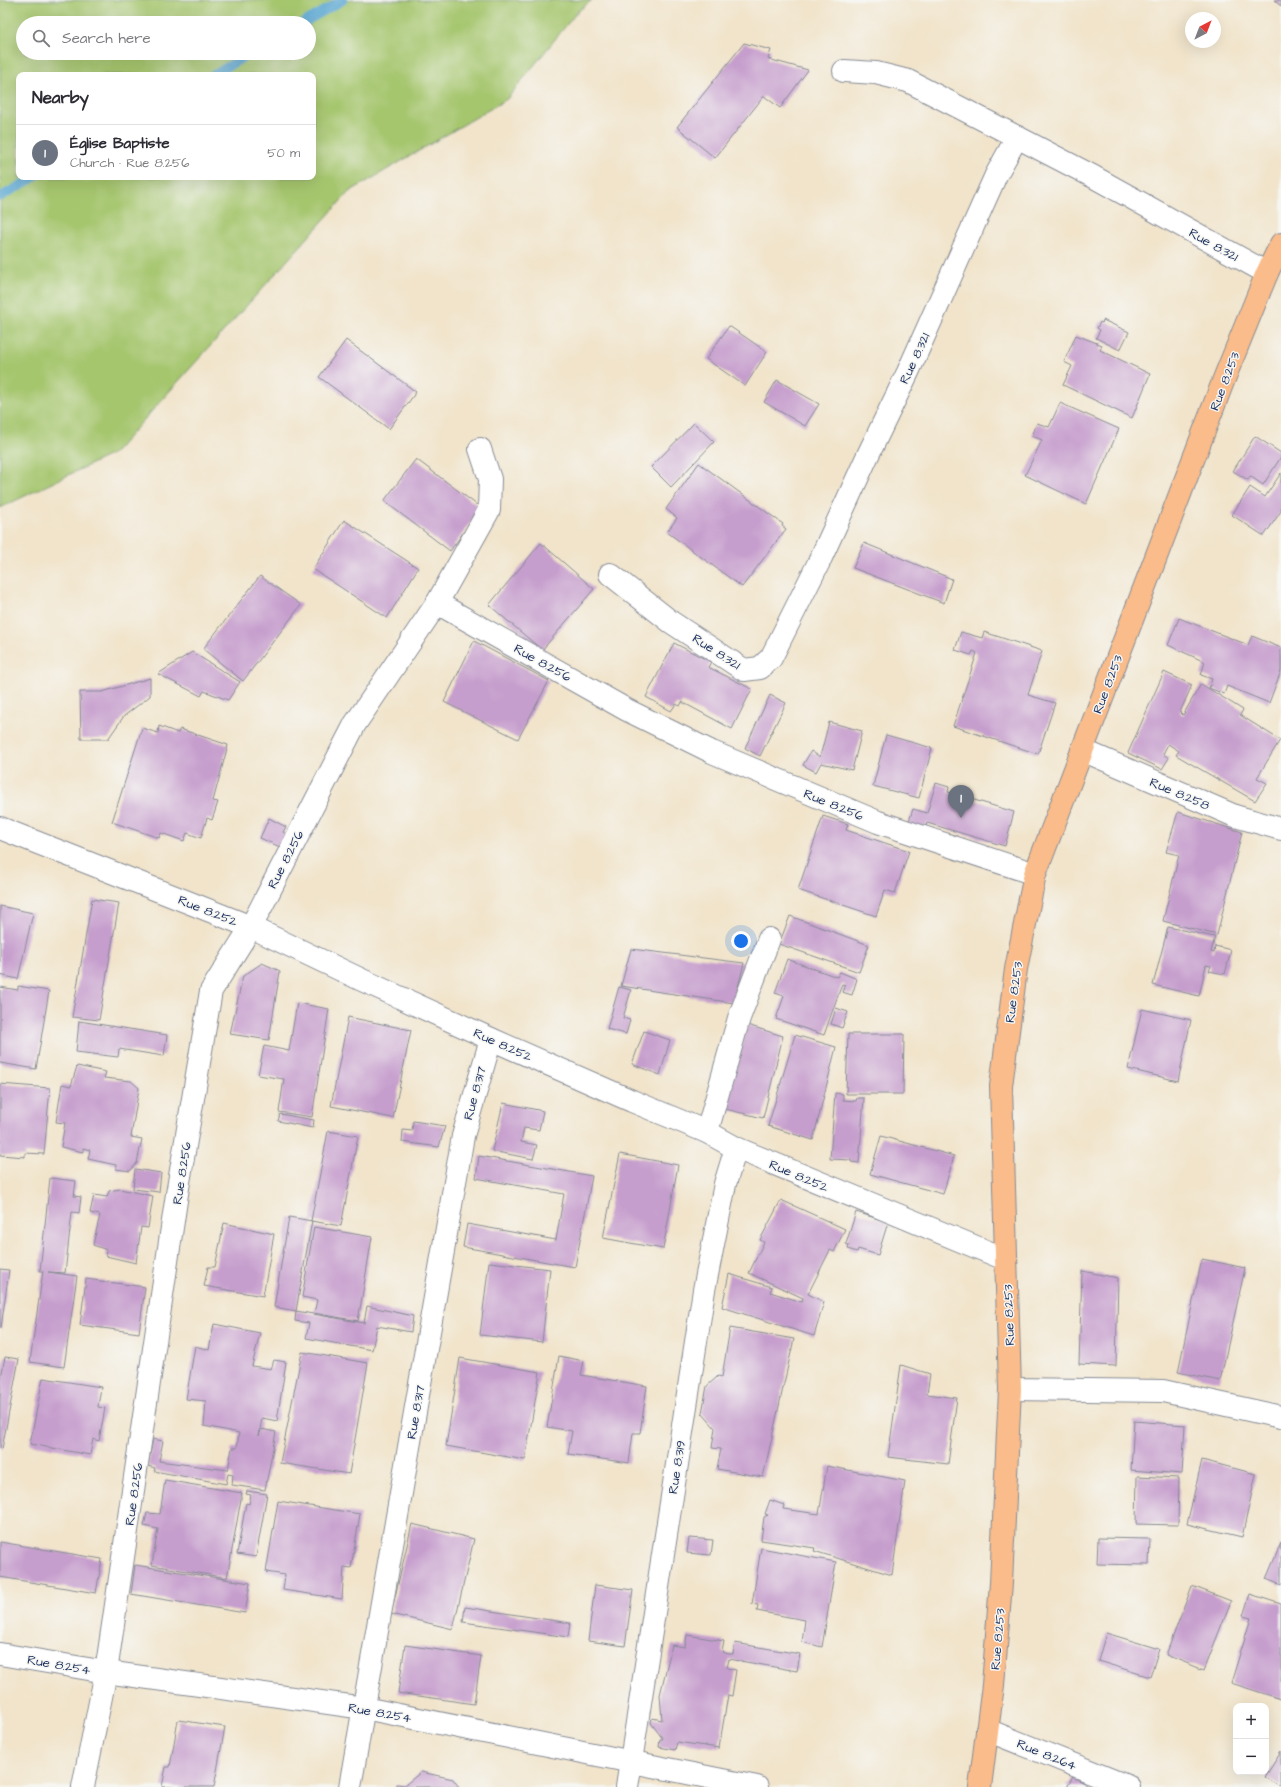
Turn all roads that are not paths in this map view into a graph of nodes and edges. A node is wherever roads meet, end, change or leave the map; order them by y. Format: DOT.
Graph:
graph roads {
  1 [pos="844,70"];
  2 [pos="1017,137"];
  3 [pos="1281,244"];
  4 [pos="1267,273"];
  5 [pos="480,449"];
  6 [pos="610,574"];
  7 [pos="437,603"];
  8 [pos="1082,750"];
  9 [pos="0,828"];
  10 [pos="1281,829"];
  11 [pos="1035,874"];
  12 [pos="251,927"];
  13 [pos="769,939"];
  14 [pos="491,1039"];
  15 [pos="707,1132"];
  16 [pos="736,1148"];
  17 [pos="1005,1260"];
  18 [pos="1010,1389"];
  19 [pos="1281,1417"];
  20 [pos="0,1654"];
  21 [pos="106,1672"];
  22 [pos="364,1708"];
  23 [pos="987,1730"];
  24 [pos="630,1760"];
  25 [pos="83,1787"];
  26 [pos="350,1787"];
  27 [pos="627,1787"];
  28 [pos="757,1787"];
  29 [pos="980,1787"];
  30 [pos="1130,1787"];
  1 -- 2 [label="street"];
  2 -- 4 [label="street, Rue 8.321"];
  2 -- 6 [label="street, Rue 8.321"];
  3 -- 4 [label="highway, Rue 8.253"];
  4 -- 8 [label="highway, Rue 8.253"];
  5 -- 7 [label="street"];
  7 -- 11 [label="street, Rue 8.256"];
  7 -- 12 [label="street, Rue 8.256"];
  8 -- 10 [label="street, Rue 8.258"];
  8 -- 11 [label="highway, Rue 8.253"];
  9 -- 12 [label="street, Rue 8.252"];
  11 -- 17 [label="highway, Rue 8.253"];
  12 -- 14 [label="street, Rue 8.252"];
  12 -- 21 [label="street, Rue 8.256"];
  13 -- 15 [label="street"];
  14 -- 15 [label="street, Rue 8.252"];
  14 -- 22 [label="street, Rue 8.317"];
  15 -- 16 [label="street, Rue 8.252"];
  16 -- 17 [label="street, Rue 8.252"];
  16 -- 24 [label="street, Rue 8.319"];
  17 -- 18 [label="highway, Rue 8.253"];
  18 -- 19 [label="street"];
  18 -- 23 [label="highway, Rue 8.253"];
  20 -- 21 [label="street, Rue 8.254"];
  21 -- 22 [label="street, Rue 8.254"];
  21 -- 25 [label="street, Rue 8.256"];
  22 -- 24 [label="street, Rue 8.254"];
  22 -- 26 [label="street, Rue 8.317"];
  23 -- 29 [label="highway, Rue 8.253"];
  23 -- 30 [label="street, Rue 8.264"];
  24 -- 27 [label="street, Rue 8.319"];
  24 -- 28 [label="street, Rue 8.254"];
}
